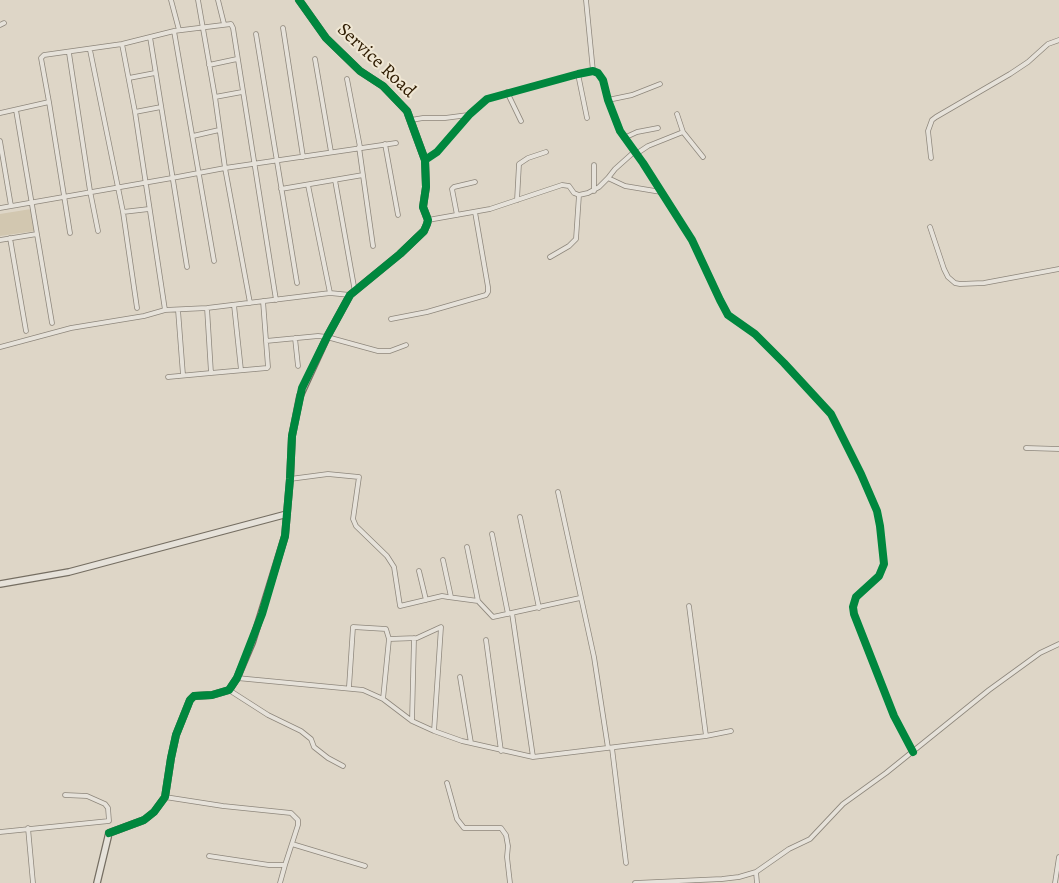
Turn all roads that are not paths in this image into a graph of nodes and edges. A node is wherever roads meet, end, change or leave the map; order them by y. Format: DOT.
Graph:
graph roads {
  1 [pos="171,0"];
  2 [pos="198,0"];
  3 [pos="218,0"];
  4 [pos="298,0"];
  5 [pos="586,0"];
  6 [pos="224,24"];
  7 [pos="202,27"];
  8 [pos="283,28"];
  9 [pos="177,31"];
  10 [pos="256,34"];
  11 [pos="150,37"];
  12 [pos="1059,40"];
  13 [pos="122,44"];
  14 [pos="90,50"];
  15 [pos="69,53"];
  16 [pos="315,59"];
  17 [pos="237,60"];
  18 [pos="209,65"];
  19 [pos="593,71"];
  20 [pos="156,74"];
  21 [pos="578,74"];
  22 [pos="129,78"];
  23 [pos="347,79"];
  24 [pos="660,84"];
  25 [pos="242,92"];
  26 [pos="507,92"];
  27 [pos="214,97"];
  28 [pos="608,100"];
  29 [pos="49,102"];
  30 [pos="161,107"];
  31 [pos="16,110"];
  32 [pos="135,112"];
  33 [pos="0,113"];
  34 [pos="470,114"];
  35 [pos="677,114"];
  36 [pos="587,118"];
  37 [pos="411,120"];
  38 [pos="521,121"];
  39 [pos="658,128"];
  40 [pos="220,130"];
  41 [pos="683,132"];
  42 [pos="193,136"];
  43 [pos="624,138"];
  44 [pos="0,141"];
  45 [pos="396,143"];
  46 [pos="385,144"];
  47 [pos="359,147"];
  48 [pos="331,152"];
  49 [pos="546,152"];
  50 [pos="635,153"];
  51 [pos="303,157"];
  52 [pos="703,157"];
  53 [pos="931,158"];
  54 [pos="426,160"];
  55 [pos="277,162"];
  56 [pos="254,163"];
  57 [pos="594,165"];
  58 [pos="225,168"];
  59 [pos="200,173"];
  60 [pos="363,175"];
  61 [pos="172,178"];
  62 [pos="608,178"];
  63 [pos="335,180"];
  64 [pos="144,182"];
  65 [pos="475,182"];
  66 [pos="308,184"];
  67 [pos="118,187"];
  68 [pos="281,189"];
  69 [pos="90,191"];
  70 [pos="594,191"];
  71 [pos="661,192"];
  72 [pos="579,195"];
  73 [pos="64,196"];
  74 [pos="517,200"];
  75 [pos="32,201"];
  76 [pos="11,206"];
  77 [pos="0,208"];
  78 [pos="149,209"];
  79 [pos="123,212"];
  80 [pos="475,212"];
  81 [pos="456,215"];
  82 [pos="398,216"];
  83 [pos="428,220"];
  84 [pos="930,227"];
  85 [pos="98,232"];
  86 [pos="70,233"];
  87 [pos="37,234"];
  88 [pos="10,238"];
  89 [pos="0,240"];
  90 [pos="373,246"];
  91 [pos="550,258"];
  92 [pos="214,261"];
  93 [pos="187,268"];
  94 [pos="1059,269"];
  95 [pos="298,283"];
  96 [pos="330,293"];
  97 [pos="352,293"];
  98 [pos="276,300"];
  99 [pos="264,301"];
  100 [pos="250,303"];
  101 [pos="234,304"];
  102 [pos="137,308"];
  103 [pos="206,308"];
  104 [pos="165,310"];
  105 [pos="178,310"];
  106 [pos="391,319"];
  107 [pos="52,322"];
  108 [pos="26,331"];
  109 [pos="327,337"];
  110 [pos="295,338"];
  111 [pos="266,342"];
  112 [pos="406,345"];
  113 [pos="0,346"];
  114 [pos="298,366"];
  115 [pos="241,370"];
  116 [pos="211,373"];
  117 [pos="183,376"];
  118 [pos="168,378"];
  119 [pos="1026,448"];
  120 [pos="1059,449"];
  121 [pos="290,479"];
  122 [pos="558,492"];
  123 [pos="287,514"];
  124 [pos="520,517"];
  125 [pos="492,534"];
  126 [pos="467,547"];
  127 [pos="444,560"];
  128 [pos="419,571"];
  129 [pos="0,584"];
  130 [pos="451,597"];
  131 [pos="580,598"];
  132 [pos="426,600"];
  133 [pos="478,601"];
  134 [pos="689,606"];
  135 [pos="539,608"];
  136 [pos="510,614"];
  137 [pos="414,638"];
  138 [pos="389,639"];
  139 [pos="486,640"];
  140 [pos="1059,644"];
  141 [pos="460,677"];
  142 [pos="237,678"];
  143 [pos="349,687"];
  144 [pos="229,690"];
  145 [pos="383,699"];
  146 [pos="412,721"];
  147 [pos="434,731"];
  148 [pos="731,731"];
  149 [pos="706,736"];
  150 [pos="471,743"];
  151 [pos="610,748"];
  152 [pos="501,751"];
  153 [pos="913,752"];
  154 [pos="533,757"];
  155 [pos="344,766"];
  156 [pos="447,783"];
  157 [pos="65,795"];
  158 [pos="165,798"];
  159 [pos="109,821"];
  160 [pos="28,828"];
  161 [pos="0,832"];
  162 [pos="109,833"];
  163 [pos="292,844"];
  164 [pos="210,856"];
  165 [pos="1059,857"];
  166 [pos="626,863"];
  167 [pos="285,865"];
  168 [pos="365,866"];
  169 [pos="756,872"];
  170 [pos="33,883"];
  171 [pos="96,883"];
  172 [pos="280,883"];
  173 [pos="510,883"];
  174 [pos="635,883"];
  175 [pos="757,883"];
  176 [pos="1055,883"];
  1 -- 9 [label="street"];
  2 -- 7 [label="street"];
  3 -- 6 [label="street"];
  4 -- 37 [label="street, Service Road"];
  5 -- 19 [label="street"];
  6 -- 7 [label="street"];
  6 -- 17 [label="street"];
  7 -- 9 [label="street"];
  7 -- 18 [label="street"];
  8 -- 51 [label="street"];
  9 -- 11 [label="street"];
  9 -- 42 [label="street"];
  10 -- 55 [label="street"];
  11 -- 13 [label="street"];
  11 -- 20 [label="street"];
  12 -- 53 [label="street"];
  13 -- 14 [label="street"];
  13 -- 22 [label="street"];
  14 -- 15 [label="street"];
  14 -- 67 [label="street"];
  15 -- 29 [label="street"];
  15 -- 69 [label="street"];
  16 -- 48 [label="street"];
  17 -- 18 [label="street"];
  17 -- 25 [label="street"];
  18 -- 27 [label="street"];
  19 -- 21 [label="street"];
  19 -- 28 [label="street"];
  20 -- 22 [label="street"];
  20 -- 30 [label="street"];
  21 -- 26 [label="street"];
  21 -- 36 [label="street"];
  22 -- 32 [label="street"];
  23 -- 47 [label="street"];
  24 -- 28 [label="street"];
  25 -- 27 [label="street"];
  25 -- 56 [label="street"];
  26 -- 34 [label="street"];
  26 -- 38 [label="street"];
  27 -- 40 [label="street"];
  28 -- 43 [label="street"];
  29 -- 31 [label="street"];
  29 -- 73 [label="street"];
  30 -- 32 [label="street"];
  30 -- 61 [label="street"];
  31 -- 33 [label="street"];
  31 -- 75 [label="street"];
  32 -- 64 [label="street"];
  34 -- 37 [label="street"];
  34 -- 54 [label="street"];
  35 -- 41 [label="street"];
  37 -- 54 [label="street, Service Road"];
  39 -- 43 [label="street"];
  40 -- 42 [label="street"];
  40 -- 58 [label="street"];
  41 -- 50 [label="street"];
  41 -- 52 [label="street"];
  42 -- 59 [label="street"];
  43 -- 50 [label="street"];
  44 -- 76 [label="street"];
  45 -- 46 [label="street"];
  46 -- 47 [label="street"];
  46 -- 82 [label="street"];
  47 -- 48 [label="street"];
  47 -- 60 [label="street"];
  48 -- 51 [label="street"];
  49 -- 74 [label="street"];
  50 -- 62 [label="street"];
  50 -- 71 [label="street"];
  51 -- 55 [label="street"];
  54 -- 83 [label="street, Service Road"];
  55 -- 56 [label="street"];
  55 -- 68 [label="street"];
  56 -- 58 [label="street"];
  56 -- 98 [label="street"];
  57 -- 70 [label="street"];
  58 -- 59 [label="street"];
  58 -- 100 [label="street"];
  59 -- 61 [label="street"];
  59 -- 92 [label="street"];
  60 -- 63 [label="street"];
  60 -- 90 [label="street"];
  61 -- 64 [label="street"];
  61 -- 93 [label="street"];
  62 -- 70 [label="street"];
  62 -- 71 [label="street"];
  63 -- 66 [label="street"];
  63 -- 97 [label="street"];
  64 -- 67 [label="street"];
  64 -- 78 [label="street"];
  65 -- 81 [label="street"];
  66 -- 68 [label="street"];
  66 -- 96 [label="street"];
  67 -- 69 [label="street"];
  67 -- 79 [label="street"];
  68 -- 95 [label="street"];
  69 -- 73 [label="street"];
  69 -- 85 [label="street"];
  70 -- 72 [label="street"];
  71 -- 153 [label="street"];
  72 -- 74 [label="street"];
  72 -- 91 [label="street"];
  73 -- 75 [label="street"];
  73 -- 86 [label="street"];
  74 -- 80 [label="street"];
  75 -- 76 [label="street"];
  75 -- 87 [label="street"];
  76 -- 77 [label="street"];
  78 -- 79 [label="street"];
  78 -- 104 [label="street"];
  79 -- 102 [label="street"];
  80 -- 81 [label="street"];
  80 -- 106 [label="street"];
  81 -- 83 [label="street"];
  83 -- 97 [label="street"];
  84 -- 94 [label="street"];
  87 -- 88 [label="street"];
  87 -- 107 [label="street"];
  88 -- 89 [label="street"];
  88 -- 108 [label="street"];
  96 -- 97 [label="street"];
  96 -- 98 [label="street"];
  97 -- 109 [label="street"];
  98 -- 99 [label="street"];
  99 -- 100 [label="street"];
  99 -- 111 [label="street"];
  100 -- 101 [label="street"];
  101 -- 103 [label="street"];
  101 -- 115 [label="street"];
  103 -- 105 [label="street"];
  103 -- 116 [label="street"];
  104 -- 105 [label="street"];
  104 -- 113 [label="street"];
  105 -- 117 [label="street"];
  109 -- 110 [label="street"];
  109 -- 112 [label="street"];
  109 -- 121 [label="street"];
  110 -- 111 [label="street"];
  110 -- 114 [label="street"];
  111 -- 115 [label="street"];
  115 -- 116 [label="street"];
  116 -- 117 [label="street"];
  117 -- 118 [label="street"];
  119 -- 120 [label="street"];
  121 -- 123 [label="street"];
  121 -- 132 [label="street"];
  122 -- 131 [label="street"];
  123 -- 129 [label="street"];
  123 -- 142 [label="street"];
  124 -- 135 [label="street"];
  125 -- 136 [label="street"];
  126 -- 133 [label="street"];
  127 -- 130 [label="street"];
  128 -- 132 [label="street"];
  130 -- 132 [label="street"];
  130 -- 133 [label="street"];
  131 -- 135 [label="street"];
  131 -- 151 [label="street"];
  133 -- 136 [label="street"];
  134 -- 149 [label="street"];
  135 -- 136 [label="street"];
  136 -- 154 [label="street"];
  137 -- 138 [label="street"];
  137 -- 146 [label="street"];
  137 -- 147 [label="street"];
  138 -- 143 [label="street"];
  138 -- 145 [label="street"];
  139 -- 152 [label="street"];
  140 -- 153 [label="street"];
  141 -- 150 [label="street"];
  142 -- 143 [label="street"];
  142 -- 144 [label="street"];
  143 -- 145 [label="street"];
  144 -- 155 [label="street"];
  144 -- 158 [label="street"];
  145 -- 146 [label="street"];
  146 -- 147 [label="street"];
  147 -- 150 [label="street"];
  148 -- 149 [label="street"];
  149 -- 151 [label="street"];
  150 -- 152 [label="street"];
  151 -- 154 [label="street"];
  151 -- 166 [label="street"];
  152 -- 154 [label="street"];
  153 -- 169 [label="street"];
  156 -- 173 [label="street"];
  157 -- 159 [label="street"];
  158 -- 162 [label="street"];
  158 -- 163 [label="street"];
  159 -- 160 [label="street"];
  159 -- 162 [label="street"];
  160 -- 161 [label="street"];
  160 -- 170 [label="street"];
  162 -- 171 [label="street"];
  163 -- 167 [label="street"];
  163 -- 168 [label="street"];
  164 -- 167 [label="street"];
  165 -- 176 [label="street"];
  167 -- 172 [label="street"];
  169 -- 174 [label="street"];
  169 -- 175 [label="street"];
}
